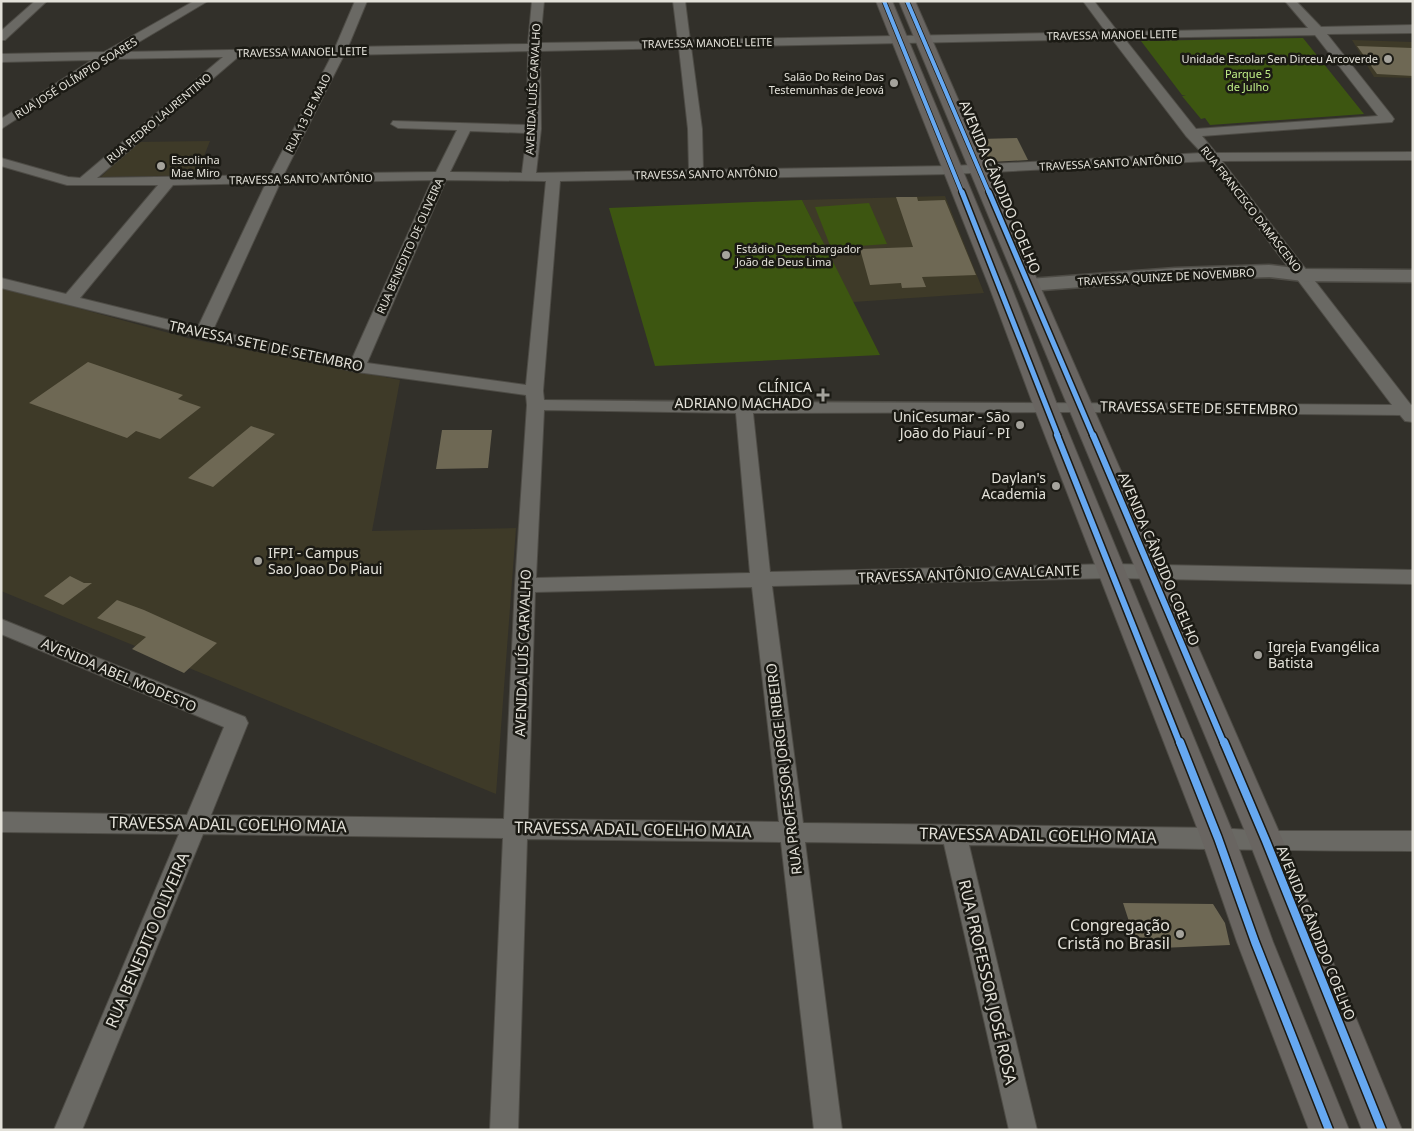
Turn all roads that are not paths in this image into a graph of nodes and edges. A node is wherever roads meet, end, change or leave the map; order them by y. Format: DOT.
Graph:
graph roads {
  1 [pos="42,1"];
  2 [pos="203,1"];
  3 [pos="361,1"];
  4 [pos="538,1"];
  5 [pos="679,1"];
  6 [pos="884,1"];
  7 [pos="907,1"];
  8 [pos="1088,1"];
  9 [pos="1290,1"];
  10 [pos="1,24"];
  11 [pos="15,25"];
  12 [pos="1413,29"];
  13 [pos="1318,32"];
  14 [pos="1115,36"];
  15 [pos="1,37"];
  16 [pos="912,38"];
  17 [pos="685,43"];
  18 [pos="534,47"];
  19 [pos="340,51"];
  20 [pos="235,54"];
  21 [pos="104,57"];
  22 [pos="1,58"];
  23 [pos="398,124"];
  24 [pos="1,125"];
  25 [pos="465,127"];
  26 [pos="534,129"];
  27 [pos="1191,133"];
  28 [pos="1413,156"];
  29 [pos="1212,158"];
  30 [pos="1,162"];
  31 [pos="965,170"];
  32 [pos="696,174"];
  33 [pos="441,176"];
  34 [pos="553,177"];
  35 [pos="528,178"];
  36 [pos="275,179"];
  37 [pos="169,181"];
  38 [pos="83,182"];
  39 [pos="1303,275"];
  40 [pos="1413,276"];
  41 [pos="1,283"];
  42 [pos="1031,289"];
  43 [pos="70,300"];
  44 [pos="203,333"];
  45 [pos="357,367"];
  46 [pos="535,398"];
  47 [pos="1080,406"];
  48 [pos="1046,407"];
  49 [pos="744,408"];
  50 [pos="1411,413"];
  51 [pos="1112,570"];
  52 [pos="1150,571"];
  53 [pos="1413,577"];
  54 [pos="761,580"];
  55 [pos="525,585"];
  56 [pos="1,626"];
  57 [pos="237,724"];
  58 [pos="1,822"];
  59 [pos="196,823"];
  60 [pos="516,827"];
  61 [pos="792,832"];
  62 [pos="954,834"];
  63 [pos="1218,838"];
  64 [pos="1266,841"];
  65 [pos="1413,841"];
  66 [pos="68,1130"];
  67 [pos="504,1130"];
  68 [pos="828,1130"];
  69 [pos="1023,1130"];
  70 [pos="1329,1130"];
  71 [pos="1382,1130"];
  1 -- 11 [label="street"];
  2 -- 21 [label="street, RUA JOSÉ OLÍMPIO SOARES"];
  3 -- 19 [label="street, RUA 13 DE MAIO"];
  4 -- 18 [label="street, AVENIDA LUÍS CARVALHO"];
  5 -- 17 [label="street"];
  6 -- 16 [label="main road, AVENIDA CÂNDIDO COELHO"];
  7 -- 16 [label="main road, AVENIDA CÂNDIDO COELHO"];
  8 -- 14 [label="street, RUA FRANCISCO DAMASCENO"];
  9 -- 13 [label="street"];
  10 -- 11 [label="street"];
  11 -- 15 [label="street"];
  12 -- 13 [label="street, TRAVESSA MANOEL LEITE"];
  13 -- 14 [label="street, TRAVESSA MANOEL LEITE"];
  13 -- 27 [label="street"];
  14 -- 16 [label="street, TRAVESSA MANOEL LEITE"];
  14 -- 27 [label="street, RUA FRANCISCO DAMASCENO"];
  16 -- 17 [label="street, TRAVESSA MANOEL LEITE"];
  16 -- 31 [label="main road, AVENIDA CÂNDIDO COELHO"];
  17 -- 18 [label="street, TRAVESSA MANOEL LEITE"];
  17 -- 32 [label="street"];
  18 -- 19 [label="street, TRAVESSA MANOEL LEITE"];
  18 -- 26 [label="street, AVENIDA LUÍS CARVALHO"];
  19 -- 20 [label="street, TRAVESSA MANOEL LEITE"];
  19 -- 36 [label="street, RUA 13 DE MAIO"];
  20 -- 21 [label="street, TRAVESSA MANOEL LEITE"];
  20 -- 38 [label="street, RUA PEDRO LAURENTINO"];
  21 -- 22 [label="street, TRAVESSA MANOEL LEITE"];
  21 -- 24 [label="street, RUA JOSÉ OLÍMPIO SOARES"];
  23 -- 25 [label="street"];
  25 -- 26 [label="street"];
  25 -- 33 [label="street, RUA BENEDITO DE OLIVEIRA"];
  26 -- 35 [label="street, AVENIDA LUÍS CARVALHO"];
  27 -- 29 [label="street, RUA FRANCISCO DAMASCENO"];
  28 -- 29 [label="street, TRAVESSA SANTO ANTÔNIO"];
  29 -- 31 [label="street, TRAVESSA SANTO ANTÔNIO"];
  29 -- 39 [label="street, RUA FRANCISCO DAMASCENO"];
  30 -- 38 [label="street, TRAVESSA SANTO ANTÔNIO"];
  31 -- 32 [label="street, TRAVESSA SANTO ANTÔNIO"];
  31 -- 42 [label="main road, AVENIDA CÂNDIDO COELHO"];
  31 -- 48 [label="main road, AVENIDA CÂNDIDO COELHO"];
  32 -- 34 [label="street, TRAVESSA SANTO ANTÔNIO"];
  33 -- 35 [label="street, TRAVESSA SANTO ANTÔNIO"];
  33 -- 36 [label="street, TRAVESSA SANTO ANTÔNIO"];
  33 -- 45 [label="street, RUA BENEDITO DE OLIVEIRA"];
  34 -- 35 [label="street, TRAVESSA SANTO ANTÔNIO"];
  34 -- 46 [label="street, AVENIDA LUÍS CARVALHO"];
  36 -- 37 [label="street, TRAVESSA SANTO ANTÔNIO"];
  36 -- 44 [label="street, RUA 13 DE MAIO"];
  37 -- 38 [label="street, TRAVESSA SANTO ANTÔNIO"];
  37 -- 43 [label="street"];
  39 -- 40 [label="street, TRAVESSA QUINZE DE NOVEMBRO"];
  39 -- 42 [label="street, TRAVESSA QUINZE DE NOVEMBRO"];
  39 -- 50 [label="street, RUA FRANCISCO DAMASCENO"];
  41 -- 43 [label="street, TRAVESSA SETE DE SETEMBRO"];
  42 -- 47 [label="main road, AVENIDA CÂNDIDO COELHO"];
  43 -- 44 [label="street, TRAVESSA SETE DE SETEMBRO"];
  44 -- 45 [label="street, TRAVESSA SETE DE SETEMBRO"];
  45 -- 46 [label="street, TRAVESSA SETE DE SETEMBRO"];
  46 -- 49 [label="street, TRAVESSA SETE DE SETEMBRO"];
  46 -- 55 [label="street, AVENIDA LUÍS CARVALHO"];
  47 -- 48 [label="street, TRAVESSA SETE DE SETEMBRO"];
  47 -- 50 [label="street, TRAVESSA SETE DE SETEMBRO"];
  47 -- 52 [label="main road, AVENIDA CÂNDIDO COELHO"];
  48 -- 49 [label="street, TRAVESSA SETE DE SETEMBRO"];
  48 -- 51 [label="main road, AVENIDA CÂNDIDO COELHO"];
  49 -- 54 [label="street, RUA PROFESSOR JORGE RIBEIRO"];
  51 -- 52 [label="street, TRAVESSA ANTÔNIO CAVALCANTE"];
  51 -- 54 [label="street, TRAVESSA ANTÔNIO CAVALCANTE"];
  51 -- 63 [label="main road, AVENIDA CÂNDIDO COELHO"];
  52 -- 53 [label="street, TRAVESSA ANTÔNIO CAVALCANTE"];
  52 -- 64 [label="main road, AVENIDA CÂNDIDO COELHO"];
  54 -- 55 [label="street, TRAVESSA ANTÔNIO CAVALCANTE"];
  54 -- 61 [label="street, RUA PROFESSOR JORGE RIBEIRO"];
  55 -- 60 [label="street, AVENIDA LUÍS CARVALHO"];
  56 -- 57 [label="street, AVENIDA ABEL MODESTO"];
  57 -- 59 [label="street, RUA BENEDITO OLIVEIRA"];
  58 -- 59 [label="street, TRAVESSA ADAIL COELHO MAIA"];
  59 -- 60 [label="street, TRAVESSA ADAIL COELHO MAIA"];
  59 -- 66 [label="street, RUA BENEDITO OLIVEIRA"];
  60 -- 61 [label="street, TRAVESSA ADAIL COELHO MAIA"];
  60 -- 67 [label="street, AVENIDA LUÍS CARVALHO"];
  61 -- 62 [label="street, TRAVESSA ADAIL COELHO MAIA"];
  61 -- 68 [label="street, RUA PROFESSOR JORGE RIBEIRO"];
  62 -- 63 [label="street, TRAVESSA ADAIL COELHO MAIA"];
  62 -- 69 [label="street, RUA PROFESSOR JOSÉ ROSA"];
  63 -- 64 [label="street, TRAVESSA ADAIL COELHO MAIA"];
  63 -- 70 [label="main road, AVENIDA CÂNDIDO COELHO"];
  64 -- 65 [label="street, TRAVESSA ADAIL COELHO MAIA"];
  64 -- 71 [label="main road, AVENIDA CÂNDIDO COELHO"];
}
